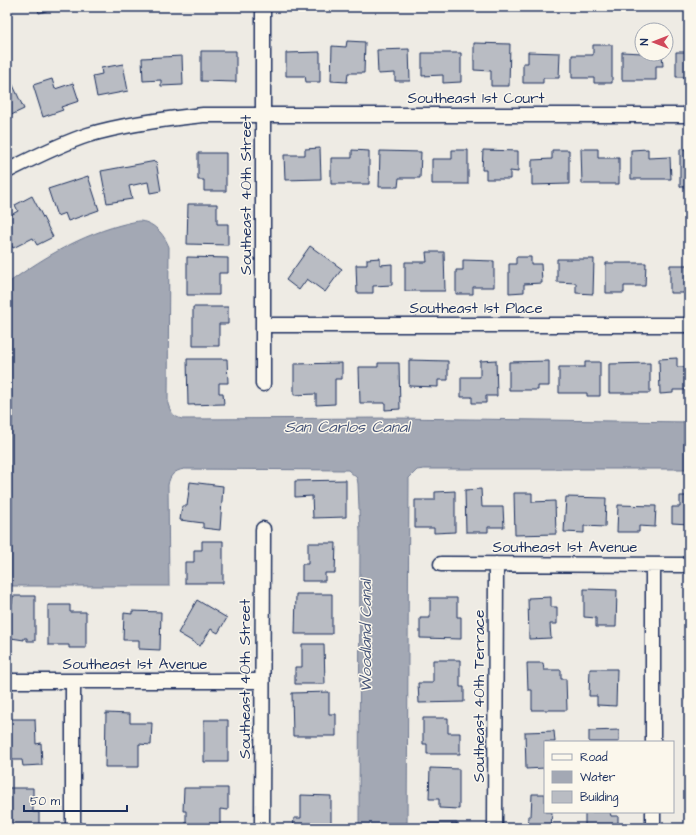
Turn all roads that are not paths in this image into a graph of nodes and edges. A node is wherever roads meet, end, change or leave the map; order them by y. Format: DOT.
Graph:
graph roads {
  1 [pos="263,7"];
  2 [pos="263,114"];
  3 [pos="689,115"];
  4 [pos="7,171"];
  5 [pos="263,325"];
  6 [pos="689,325"];
  7 [pos="263,384"];
  8 [pos="263,529"];
  9 [pos="441,564"];
  10 [pos="496,564"];
  11 [pos="653,564"];
  12 [pos="689,565"];
  13 [pos="7,681"];
  14 [pos="73,681"];
  15 [pos="262,681"];
  16 [pos="653,741"];
  17 [pos="653,813"];
  18 [pos="73,828"];
  19 [pos="262,828"];
  20 [pos="495,828"];
  21 [pos="653,828"];
  1 -- 2 [label="street, Southeast 40th Street"];
  2 -- 3 [label="street, Southeast 1st Court"];
  2 -- 4 [label="street"];
  2 -- 5 [label="street, Southeast 40th Street"];
  5 -- 6 [label="street, Southeast 1st Place"];
  5 -- 7 [label="street, Southeast 40th Street"];
  8 -- 15 [label="street, Southeast 40th Street"];
  9 -- 10 [label="street, Southeast 1st Avenue"];
  10 -- 11 [label="street, Southeast 1st Avenue"];
  10 -- 20 [label="street, Southeast 40th Terrace"];
  11 -- 12 [label="street, Southeast 1st Avenue"];
  11 -- 16 [label="street"];
  13 -- 14 [label="street, Southeast 1st Avenue"];
  14 -- 15 [label="street, Southeast 1st Avenue"];
  14 -- 18 [label="street"];
  15 -- 19 [label="street, Southeast 40th Street"];
  17 -- 21 [label="street"];
}
